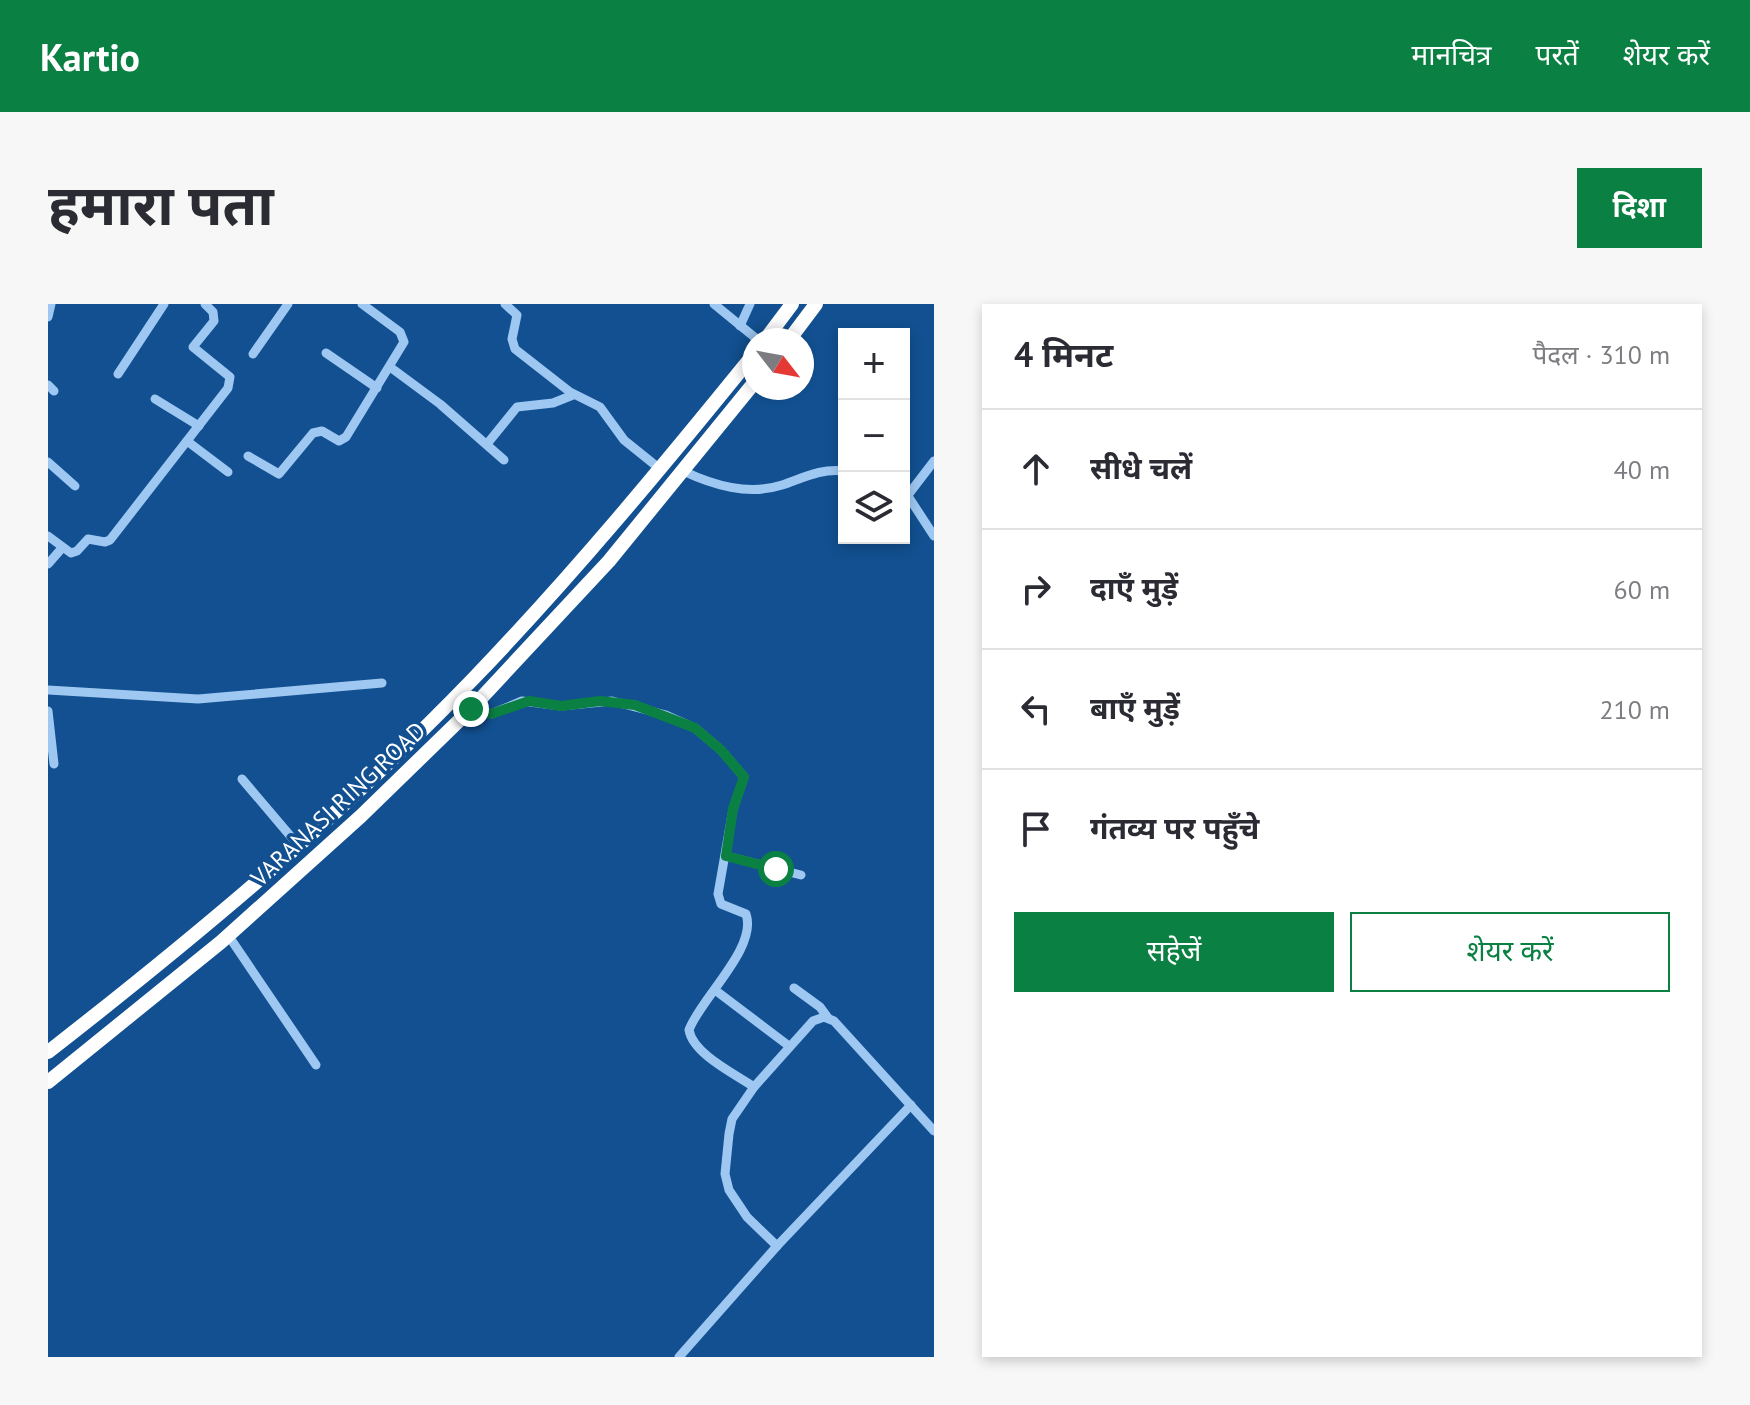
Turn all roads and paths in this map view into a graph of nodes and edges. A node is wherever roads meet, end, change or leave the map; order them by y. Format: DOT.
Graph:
graph roads {
  1 [pos="51,304"];
  2 [pos="164,304"];
  3 [pos="205,304"];
  4 [pos="288,304"];
  5 [pos="362,304"];
  6 [pos="505,304"];
  7 [pos="714,304"];
  8 [pos="750,304"];
  9 [pos="792,304"];
  10 [pos="816,304"];
  11 [pos="48,317"];
  12 [pos="740,326"];
  13 [pos="743,328"];
  14 [pos="774,328"];
  15 [pos="798,328"];
  16 [pos="326,353"];
  17 [pos="253,354"];
  18 [pos="390,367"];
  19 [pos="742,369"];
  20 [pos="118,374"];
  21 [pos="377,388"];
  22 [pos="573,395"];
  23 [pos="742,398"];
  24 [pos="155,399"];
  25 [pos="199,426"];
  26 [pos="187,441"];
  27 [pos="487,444"];
  28 [pos="248,456"];
  29 [pos="504,460"];
  30 [pos="934,461"];
  31 [pos="48,462"];
  32 [pos="660,469"];
  33 [pos="683,471"];
  34 [pos="838,471"];
  35 [pos="228,472"];
  36 [pos="75,486"];
  37 [pos="910,488"];
  38 [pos="910,500"];
  39 [pos="48,536"];
  40 [pos="934,536"];
  41 [pos="62,548"];
  42 [pos="48,564"];
  43 [pos="382,683"];
  44 [pos="48,690"];
  45 [pos="471,709"];
  46 [pos="48,711"];
  47 [pos="54,764"];
  48 [pos="242,779"];
  49 [pos="298,845"];
  50 [pos="726,856"];
  51 [pos="801,875"];
  52 [pos="228,935"];
  53 [pos="794,988"];
  54 [pos="715,990"];
  55 [pos="828,1018"];
  56 [pos="789,1046"];
  57 [pos="48,1052"];
  58 [pos="316,1065"];
  59 [pos="49,1082"];
  60 [pos="754,1087"];
  61 [pos="911,1105"];
  62 [pos="934,1131"];
  63 [pos="777,1246"];
  64 [pos="679,1357"];
  1 -- 11 [label="street"];
  2 -- 20 [label="street"];
  3 -- 25 [label="street"];
  4 -- 17 [label="street"];
  5 -- 18 [label="street"];
  6 -- 22 [label="street"];
  7 -- 12 [label="street"];
  8 -- 12 [label="street"];
  9 -- 14 [label="highway"];
  10 -- 15 [label="highway"];
  12 -- 13 [label="street"];
  16 -- 21 [label="street"];
  18 -- 21 [label="street"];
  18 -- 27 [label="street"];
  19 -- 32 [label="highway, VARANASI RING ROAD"];
  21 -- 28 [label="street"];
  22 -- 27 [label="street"];
  22 -- 32 [label="street"];
  23 -- 33 [label="highway, VARANASI RING ROAD"];
  24 -- 25 [label="street"];
  25 -- 26 [label="street"];
  26 -- 35 [label="street"];
  26 -- 41 [label="street"];
  27 -- 29 [label="street"];
  30 -- 37 [label="street"];
  31 -- 36 [label="street"];
  32 -- 49 [label="highway, VARANASI RING ROAD"];
  33 -- 34 [label="street"];
  33 -- 45 [label="highway, VARANASI RING ROAD"];
  38 -- 40 [label="street"];
  39 -- 41 [label="street"];
  41 -- 42 [label="street"];
  43 -- 44 [label="street"];
  45 -- 50 [label="street"];
  45 -- 52 [label="highway, VARANASI RING ROAD"];
  46 -- 47 [label="street"];
  48 -- 49 [label="street"];
  49 -- 57 [label="highway, VARANASI RING ROAD"];
  50 -- 51 [label="street"];
  50 -- 54 [label="street"];
  52 -- 58 [label="street"];
  52 -- 59 [label="highway, VARANASI RING ROAD"];
  53 -- 55 [label="street"];
  54 -- 56 [label="street"];
  54 -- 60 [label="street"];
  55 -- 56 [label="street"];
  55 -- 61 [label="street"];
  56 -- 60 [label="street"];
  60 -- 63 [label="street"];
  61 -- 62 [label="street"];
  61 -- 63 [label="street"];
  63 -- 64 [label="street"];
}
